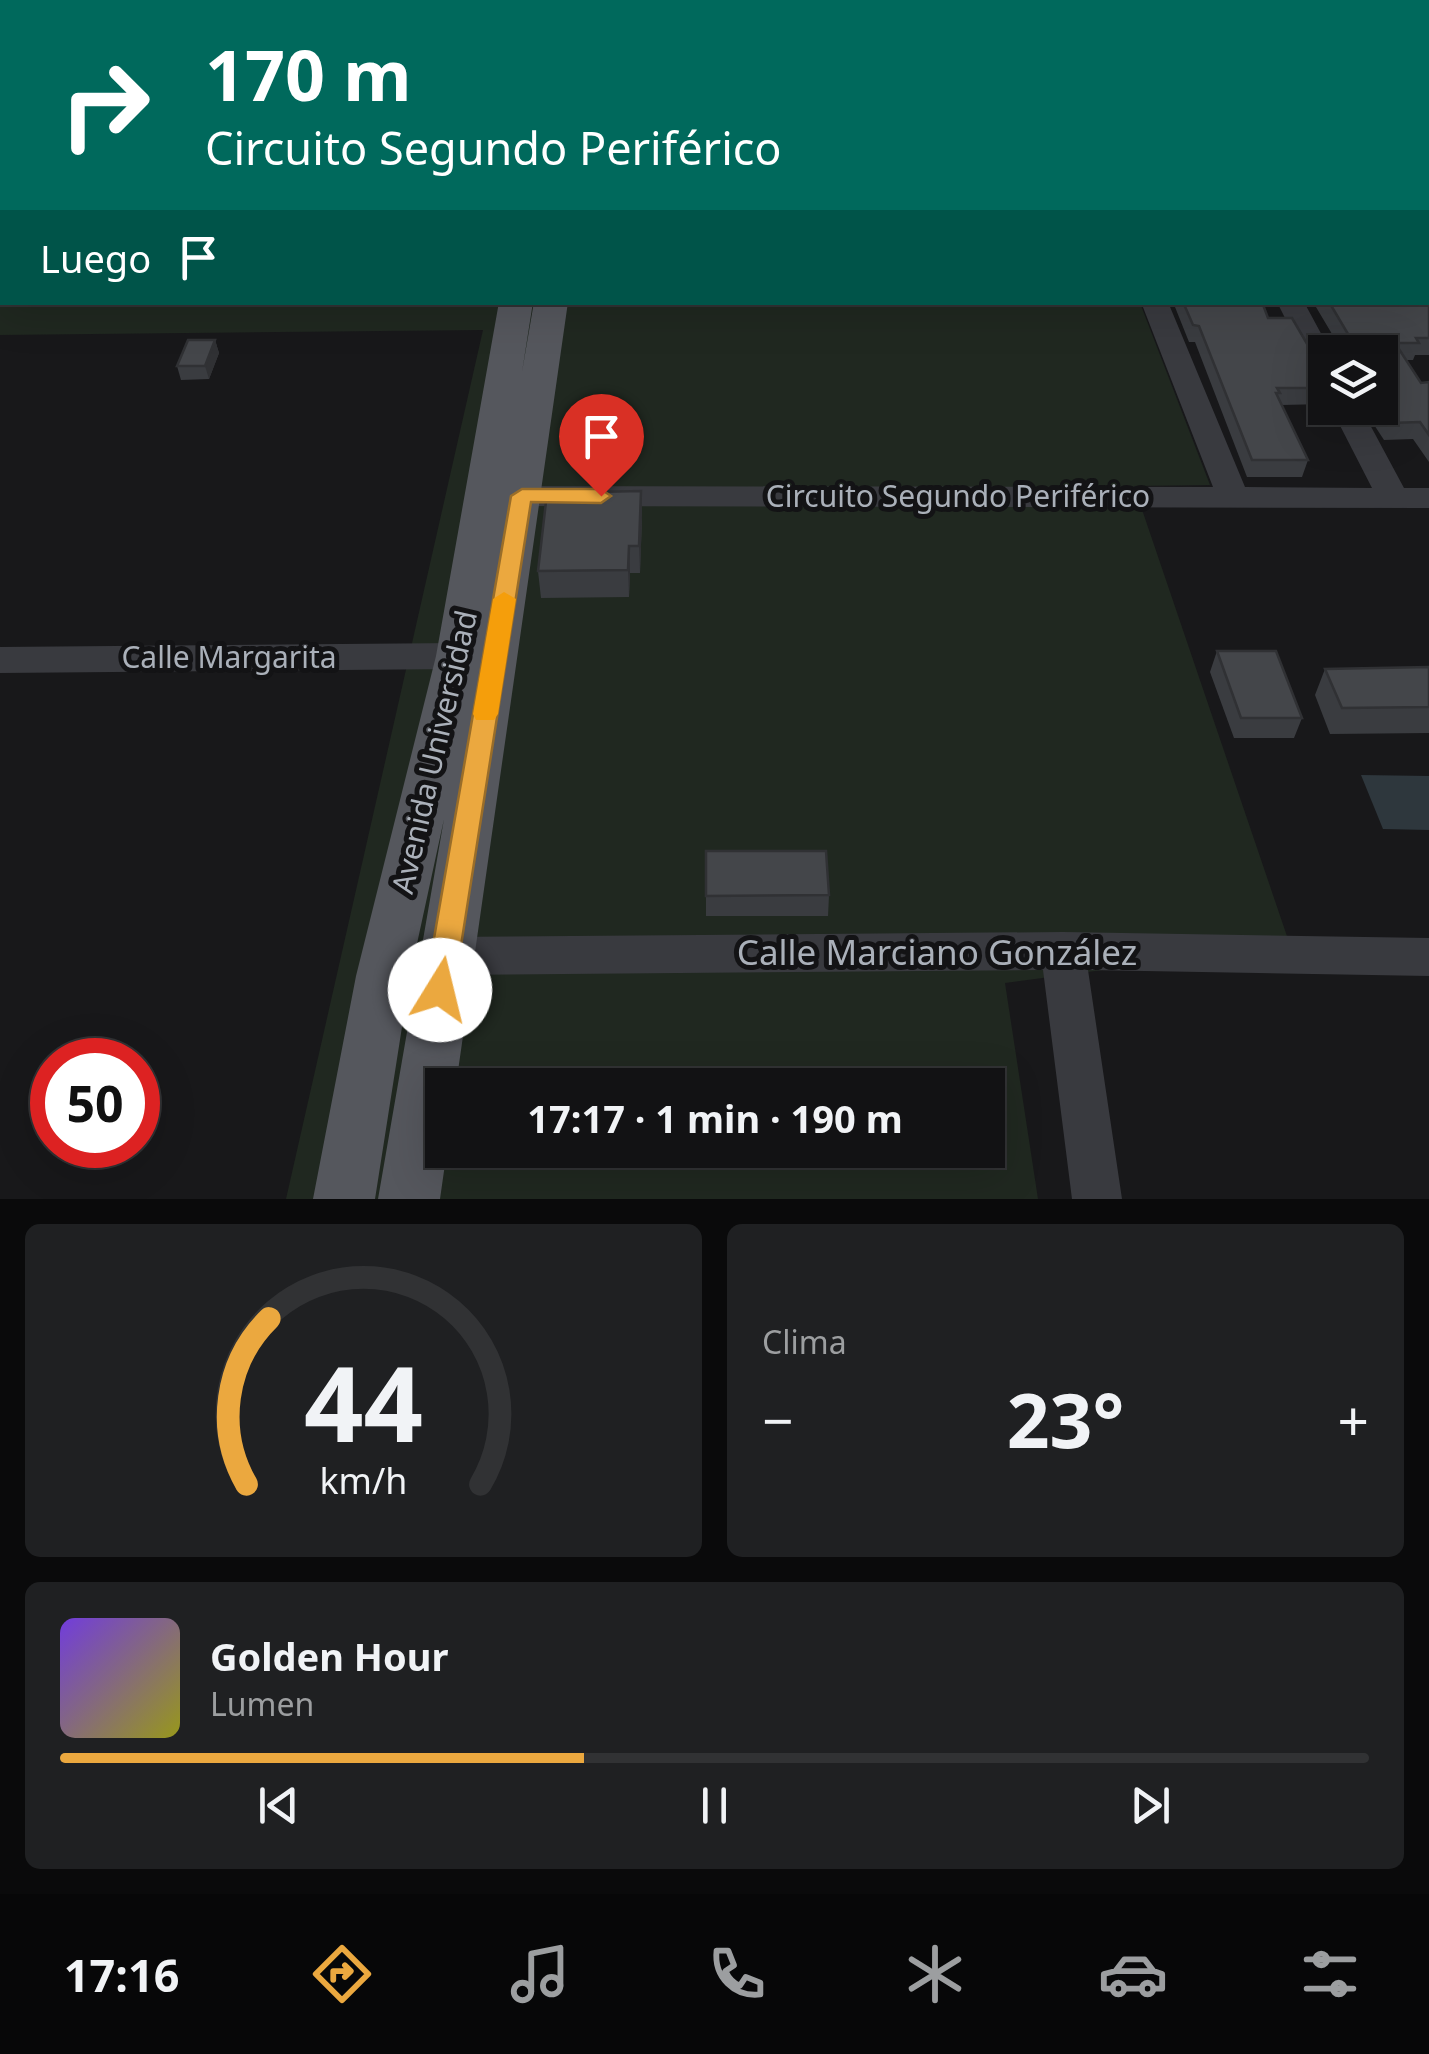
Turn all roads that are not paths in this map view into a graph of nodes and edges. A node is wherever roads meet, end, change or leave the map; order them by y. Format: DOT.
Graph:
graph roads {
  1 [pos="516,305"];
  2 [pos="550,305"];
  3 [pos="1155,305"];
  4 [pos="1292,305"];
  5 [pos="1308,336"];
  6 [pos="1355,425"];
  7 [pos="505,496"];
  8 [pos="1233,498"];
  9 [pos="1393,498"];
  10 [pos="1429,498"];
  11 [pos="458,656"];
  12 [pos="0,660"];
  13 [pos="1064,951"];
  14 [pos="445,956"];
  15 [pos="1429,957"];
  16 [pos="344,1199"];
  17 [pos="410,1199"];
  18 [pos="1097,1199"];
  1 -- 7 [label="main road, Avenida Universidad"];
  2 -- 7 [label="main road, Avenida Universidad"];
  3 -- 8 [label="street"];
  4 -- 5 [label="street"];
  6 -- 9 [label="street"];
  7 -- 8 [label="street, Circuito Segundo Periférico"];
  7 -- 11 [label="main road, Avenida Universidad"];
  7 -- 14 [label="main road, Avenida Universidad"];
  8 -- 9 [label="street, Circuito Segundo Periférico"];
  9 -- 10 [label="street, Circuito Segundo Periférico"];
  11 -- 12 [label="street, Calle Margarita"];
  11 -- 16 [label="main road, Avenida Universidad"];
  13 -- 14 [label="street, Calle Marciano González"];
  13 -- 15 [label="street, Calle Marciano González"];
  13 -- 18 [label="street"];
  14 -- 17 [label="main road, Avenida Universidad"];
}
